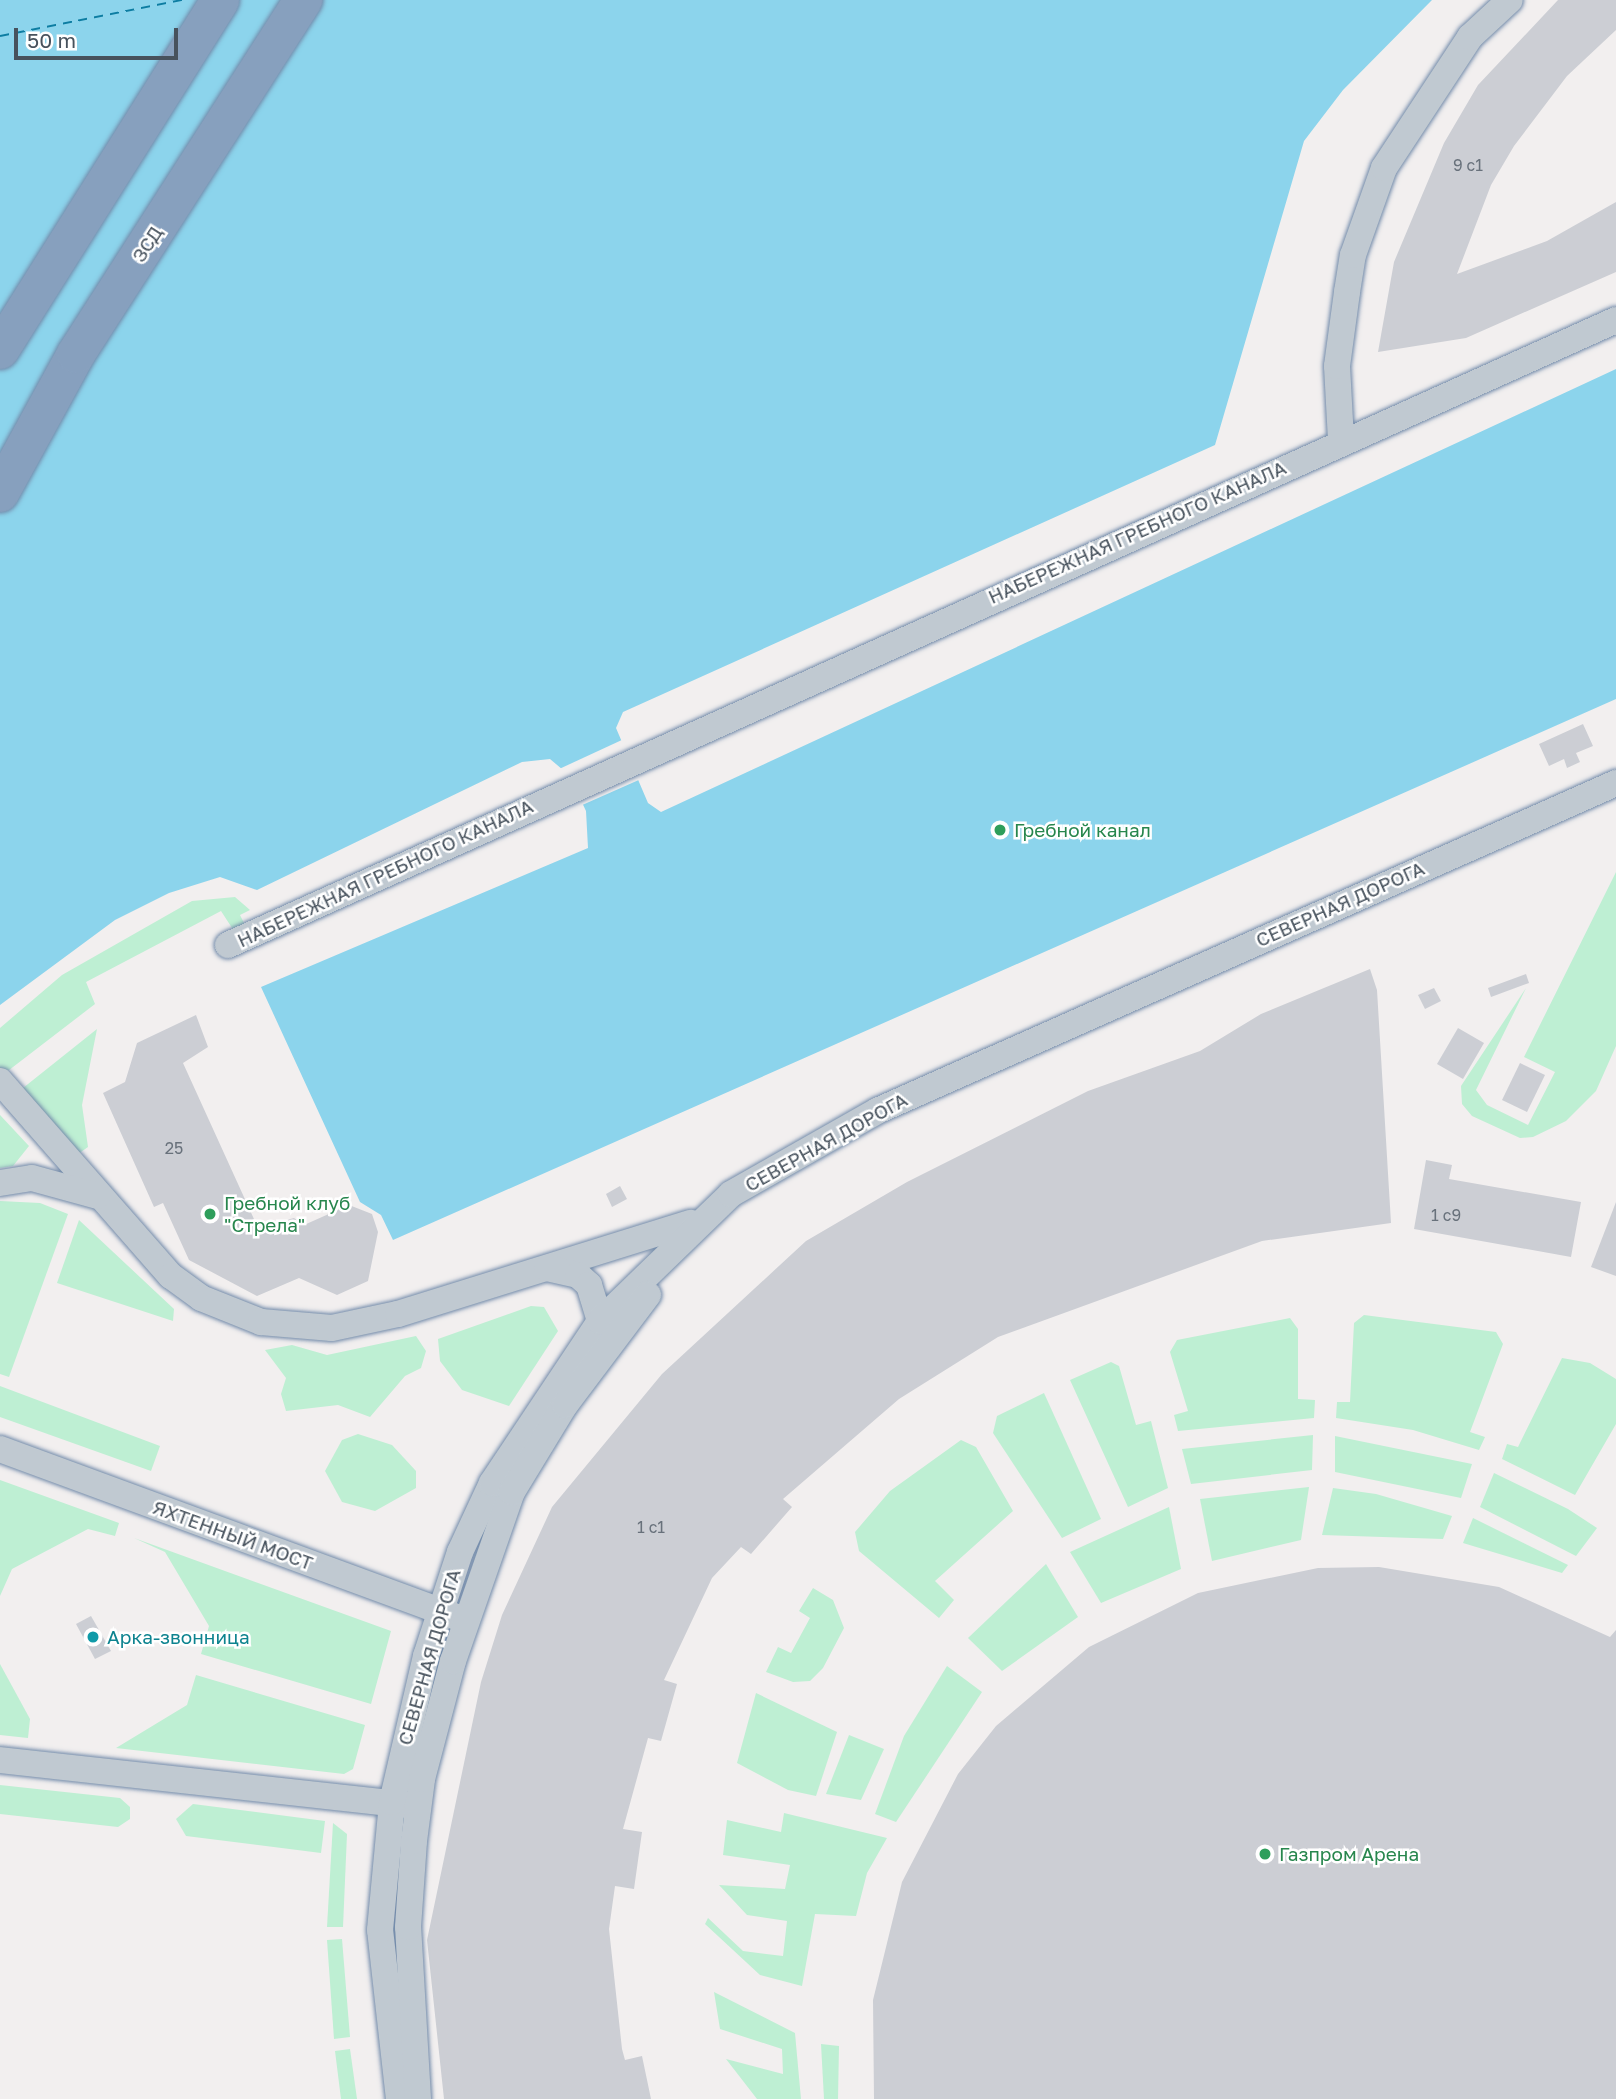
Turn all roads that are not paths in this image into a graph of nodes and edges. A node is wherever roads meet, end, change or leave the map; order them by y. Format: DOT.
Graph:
graph roads {
  1 [pos="220,0"];
  2 [pos="303,0"];
  3 [pos="1510,0"];
  4 [pos="1616,320"];
  5 [pos="0,350"];
  6 [pos="1341,440"];
  7 [pos="0,493"];
  8 [pos="1616,783"];
  9 [pos="1616,802"];
  10 [pos="228,945"];
  11 [pos="0,1082"];
  12 [pos="0,1183"];
  13 [pos="98,1196"];
  14 [pos="704,1226"];
  15 [pos="547,1268"];
  16 [pos="607,1327"];
  17 [pos="0,1449"];
  18 [pos="440,1610"];
  19 [pos="466,1619"];
  20 [pos="0,1760"];
  21 [pos="405,1804"];
  22 [pos="399,2099"];
  23 [pos="418,2099"];
  1 -- 5 [label="highway"];
  2 -- 7 [label="highway, ЗСД"];
  3 -- 6 [label="street"];
  4 -- 6 [label="street, НАБЕРЕЖНАЯ ГРЕБНОГО КАНАЛА"];
  6 -- 10 [label="street, НАБЕРЕЖНАЯ ГРЕБНОГО КАНАЛА"];
  8 -- 14 [label="street, СЕВЕРНАЯ ДОРОГА"];
  9 -- 14 [label="street, СЕВЕРНАЯ ДОРОГА"];
  11 -- 13 [label="street"];
  12 -- 13 [label="street"];
  13 -- 15 [label="street"];
  14 -- 15 [label="street"];
  14 -- 16 [label="street, СЕВЕРНАЯ ДОРОГА"];
  15 -- 16 [label="street"];
  16 -- 18 [label="street, СЕВЕРНАЯ ДОРОГА"];
  16 -- 19 [label="street, СЕВЕРНАЯ ДОРОГА"];
  17 -- 18 [label="street, ЯХТЕННЫЙ МОСТ"];
  18 -- 19 [label="street, ЯХТЕННЫЙ МОСТ"];
  18 -- 21 [label="street, СЕВЕРНАЯ ДОРОГА"];
  19 -- 21 [label="street, СЕВЕРНАЯ ДОРОГА"];
  20 -- 21 [label="street"];
  21 -- 22 [label="street, СЕВЕРНАЯ ДОРОГА"];
  21 -- 23 [label="street, СЕВЕРНАЯ ДОРОГА"];
}
